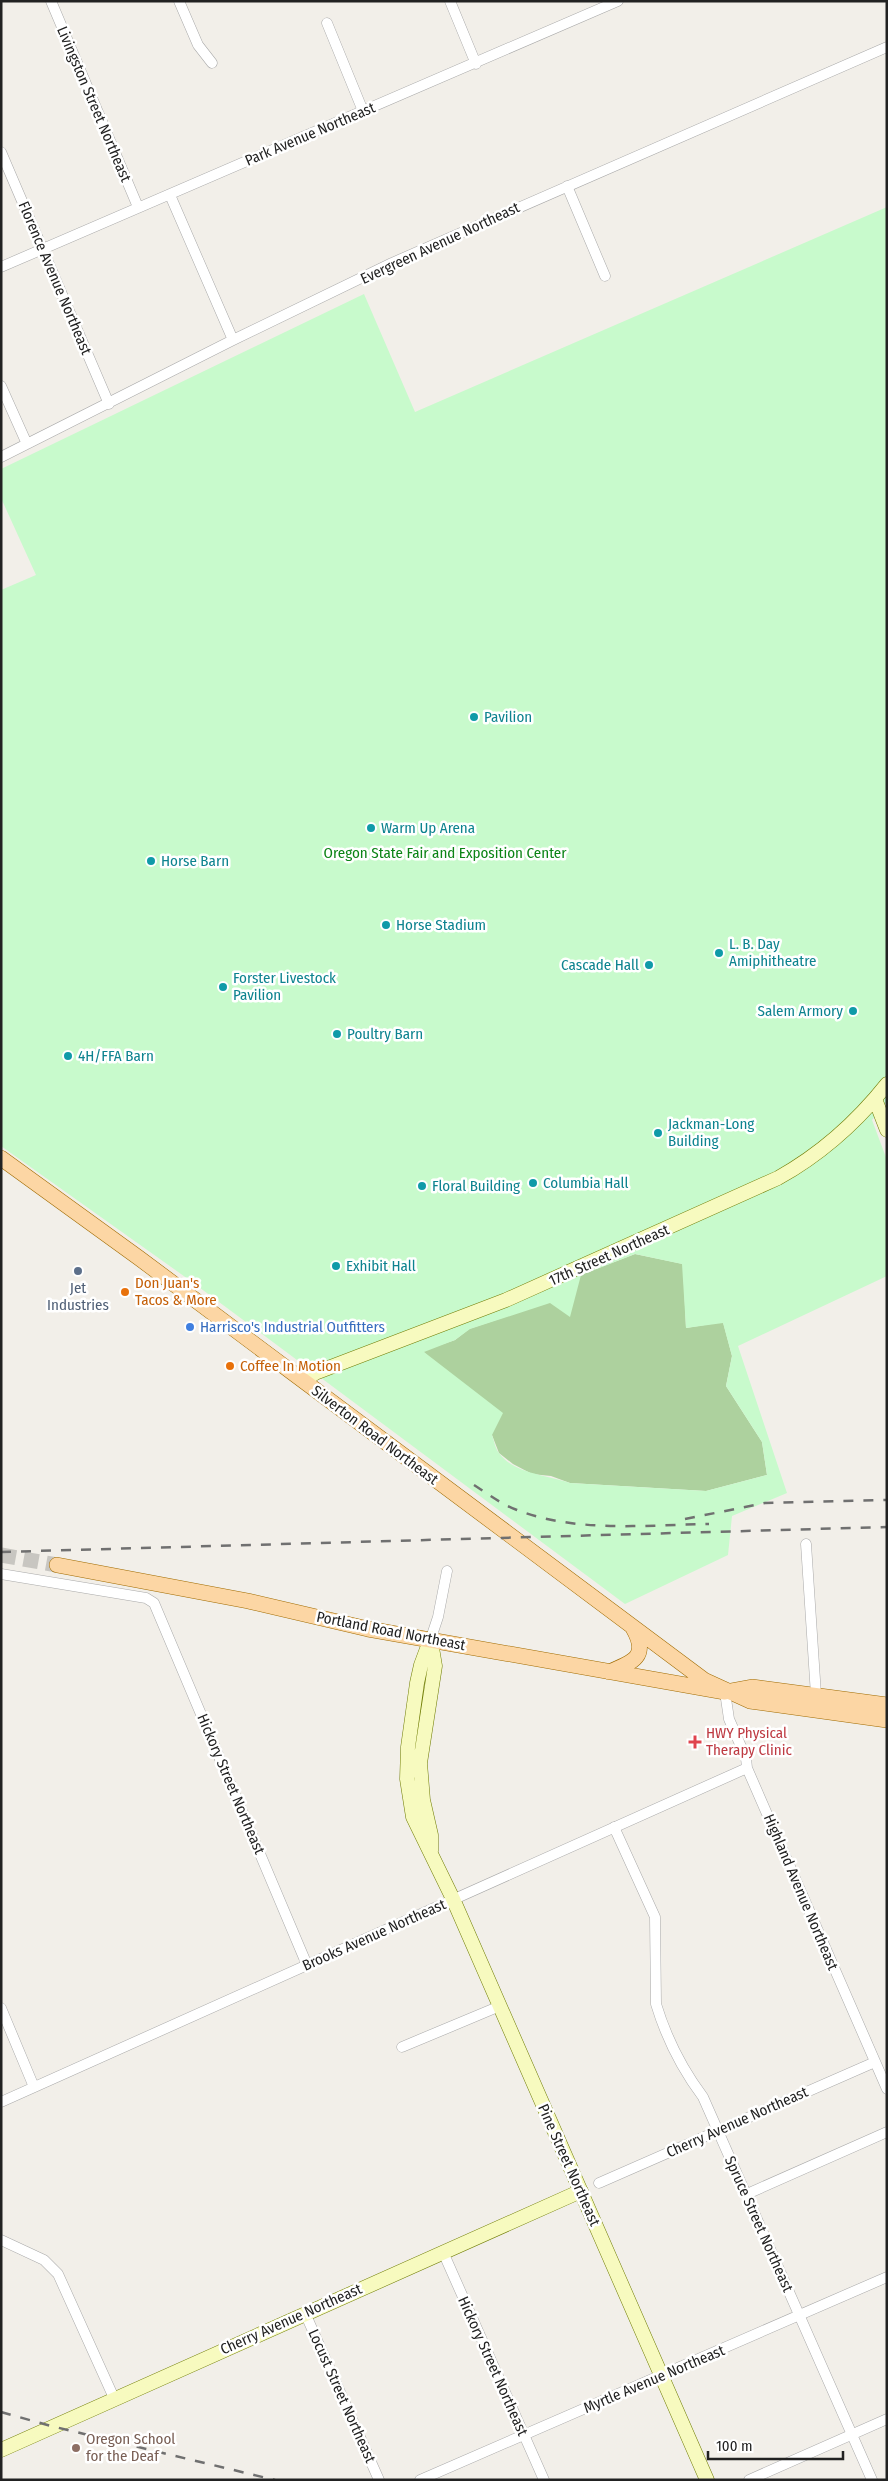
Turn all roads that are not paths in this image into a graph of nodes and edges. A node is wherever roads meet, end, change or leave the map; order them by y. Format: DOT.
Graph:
graph roads {
  1 [pos="51,1"];
  2 [pos="179,1"];
  3 [pos="450,1"];
  4 [pos="618,1"];
  5 [pos="327,23"];
  6 [pos="887,47"];
  7 [pos="212,62"];
  8 [pos="476,64"];
  9 [pos="363,111"];
  10 [pos="1,152"];
  11 [pos="567,186"];
  12 [pos="170,195"];
  13 [pos="138,207"];
  14 [pos="43,249"];
  15 [pos="1,267"];
  16 [pos="605,276"];
  17 [pos="233,340"];
  18 [pos="1,386"];
  19 [pos="109,404"];
  20 [pos="27,444"];
  21 [pos="1,457"];
  22 [pos="887,1084"];
  23 [pos="875,1099"];
  24 [pos="887,1130"];
  25 [pos="1,1158"];
  26 [pos="304,1381"];
  27 [pos="806,1544"];
  28 [pos="57,1565"];
  29 [pos="447,1571"];
  30 [pos="1,1574"];
  31 [pos="633,1628"];
  32 [pos="431,1638"];
  33 [pos="609,1672"];
  34 [pos="725,1692"];
  35 [pos="816,1695"];
  36 [pos="887,1705"];
  37 [pos="887,1720"];
  38 [pos="747,1768"];
  39 [pos="614,1827"];
  40 [pos="453,1900"];
  41 [pos="308,1965"];
  42 [pos="500,2006"];
  43 [pos="1,2008"];
  44 [pos="402,2047"];
  45 [pos="875,2062"];
  46 [pos="34,2087"];
  47 [pos="887,2089"];
  48 [pos="1,2102"];
  49 [pos="718,2130"];
  50 [pos="887,2132"];
  51 [pos="599,2183"];
  52 [pos="581,2191"];
  53 [pos="747,2194"];
  54 [pos="1,2240"];
  55 [pos="443,2252"];
  56 [pos="887,2276"];
  57 [pos="305,2313"];
  58 [pos="800,2315"];
  59 [pos="662,2376"];
  60 [pos="114,2398"];
  61 [pos="887,2419"];
  62 [pos="852,2434"];
  63 [pos="524,2435"];
  64 [pos="1,2450"];
  65 [pos="379,2480"];
  66 [pos="420,2480"];
  67 [pos="544,2480"];
  68 [pos="707,2480"];
  69 [pos="749,2480"];
  70 [pos="872,2480"];
  1 -- 13 [label="street, Livingston Street Northeast"];
  2 -- 7 [label="street"];
  3 -- 8 [label="street"];
  4 -- 8 [label="street, Park Avenue Northeast"];
  5 -- 9 [label="street"];
  6 -- 11 [label="street, Evergreen Avenue Northeast"];
  8 -- 9 [label="street, Park Avenue Northeast"];
  9 -- 12 [label="street, Park Avenue Northeast"];
  10 -- 14 [label="street, Florence Avenue Northeast"];
  11 -- 16 [label="street"];
  11 -- 17 [label="street, Evergreen Avenue Northeast"];
  12 -- 13 [label="street, Park Avenue Northeast"];
  12 -- 17 [label="street"];
  13 -- 14 [label="street, Park Avenue Northeast"];
  14 -- 15 [label="street, Park Avenue Northeast"];
  14 -- 19 [label="street, Florence Avenue Northeast"];
  17 -- 19 [label="street, Evergreen Avenue Northeast"];
  18 -- 20 [label="street"];
  19 -- 20 [label="street, Evergreen Avenue Northeast"];
  20 -- 21 [label="street, Evergreen Avenue Northeast"];
  22 -- 23 [label="main road, 17th Street Northeast"];
  23 -- 24 [label="main road"];
  23 -- 26 [label="main road, 17th Street Northeast"];
  25 -- 26 [label="main road, Silverton Road Northeast"];
  26 -- 31 [label="main road, Silverton Road Northeast"];
  27 -- 35 [label="street"];
  28 -- 32 [label="main road, Portland Road Northeast"];
  29 -- 32 [label="street, Pine Street Northeast"];
  30 -- 41 [label="street, Hickory Street Northeast"];
  31 -- 33 [label="main road"];
  31 -- 34 [label="main road, Silverton Road Northeast"];
  32 -- 33 [label="main road, Portland Road Northeast"];
  32 -- 40 [label="main road, Pine Street Northeast"];
  33 -- 34 [label="main road, Portland Road Northeast"];
  34 -- 35 [label="main road"];
  34 -- 37 [label="main road"];
  34 -- 38 [label="street, Highland Avenue Northeast"];
  35 -- 36 [label="main road"];
  38 -- 39 [label="street, Brooks Avenue Northeast"];
  38 -- 45 [label="street, Highland Avenue Northeast"];
  39 -- 40 [label="street, Brooks Avenue Northeast"];
  39 -- 49 [label="street, Spruce Street Northeast"];
  40 -- 41 [label="street, Brooks Avenue Northeast"];
  40 -- 42 [label="main road, Pine Street Northeast"];
  41 -- 46 [label="street, Brooks Avenue Northeast"];
  42 -- 44 [label="street"];
  42 -- 52 [label="main road, Pine Street Northeast"];
  43 -- 46 [label="street"];
  45 -- 47 [label="street, Highland Avenue Northeast"];
  45 -- 49 [label="street, Cherry Avenue Northeast"];
  46 -- 48 [label="street, Brooks Avenue Northeast"];
  49 -- 51 [label="street, Cherry Avenue Northeast"];
  49 -- 53 [label="street, Spruce Street Northeast"];
  50 -- 53 [label="street"];
  52 -- 55 [label="main road, Cherry Avenue Northeast"];
  52 -- 59 [label="main road, Pine Street Northeast"];
  53 -- 58 [label="street, Spruce Street Northeast"];
  54 -- 60 [label="street"];
  55 -- 57 [label="main road, Cherry Avenue Northeast"];
  55 -- 63 [label="street, Hickory Street Northeast"];
  56 -- 58 [label="street, Myrtle Avenue Northeast"];
  57 -- 60 [label="main road, Cherry Avenue Northeast"];
  57 -- 65 [label="street, Locust Street Northeast"];
  58 -- 59 [label="street, Myrtle Avenue Northeast"];
  58 -- 62 [label="street, Spruce Street Northeast"];
  59 -- 63 [label="street, Myrtle Avenue Northeast"];
  59 -- 68 [label="main road, Pine Street Northeast"];
  60 -- 64 [label="main road, Cherry Avenue Northeast"];
  61 -- 62 [label="street"];
  62 -- 69 [label="street"];
  62 -- 70 [label="street, Spruce Street Northeast"];
  63 -- 66 [label="street, Myrtle Avenue Northeast"];
  63 -- 67 [label="street, Hickory Street Northeast"];
}
